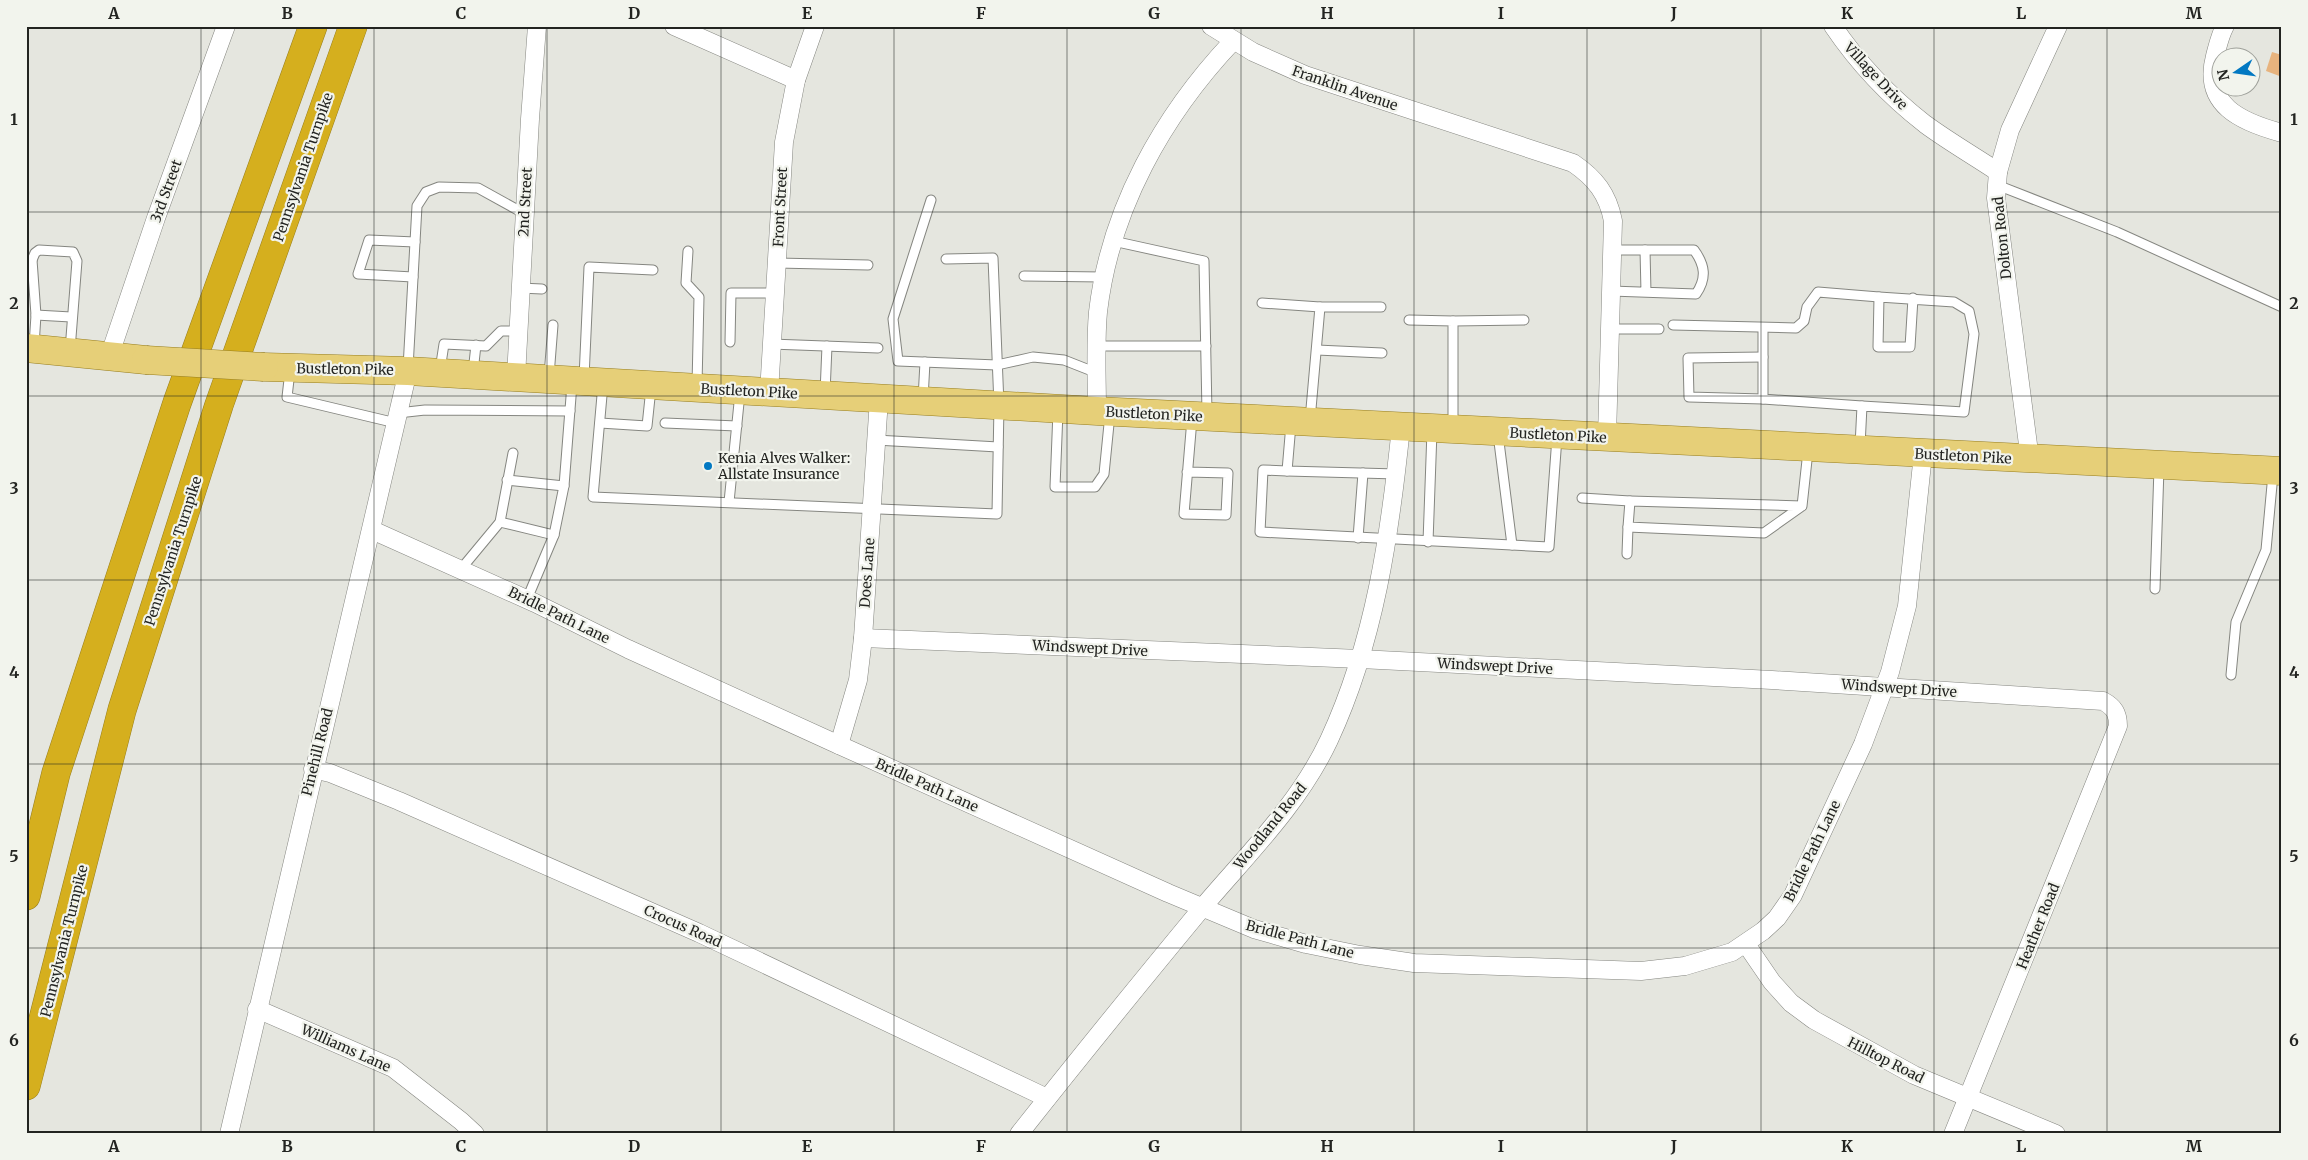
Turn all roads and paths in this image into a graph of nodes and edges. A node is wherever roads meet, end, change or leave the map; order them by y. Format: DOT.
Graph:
graph roads {
  1 [pos="226,26"];
  2 [pos="313,26"];
  3 [pos="353,26"];
  4 [pos="537,26"];
  5 [pos="674,26"];
  6 [pos="815,26"];
  7 [pos="1211,26"];
  8 [pos="1833,26"];
  9 [pos="2058,26"];
  10 [pos="2225,26"];
  11 [pos="1233,41"];
  12 [pos="796,80"];
  13 [pos="2282,133"];
  14 [pos="1998,179"];
  15 [pos="931,200"];
  16 [pos="525,214"];
  17 [pos="415,242"];
  18 [pos="1113,242"];
  19 [pos="1612,250"];
  20 [pos="1645,250"];
  21 [pos="688,251"];
  22 [pos="946,259"];
  23 [pos="29,260"];
  24 [pos="777,263"];
  25 [pos="868,265"];
  26 [pos="653,270"];
  27 [pos="1024,276"];
  28 [pos="413,277"];
  29 [pos="1103,277"];
  30 [pos="520,288"];
  31 [pos="542,289"];
  32 [pos="1611,291"];
  33 [pos="1646,292"];
  34 [pos="775,293"];
  35 [pos="1879,297"];
  36 [pos="1913,298"];
  37 [pos="1262,303"];
  38 [pos="1320,307"];
  39 [pos="1381,307"];
  40 [pos="2282,307"];
  41 [pos="36,315"];
  42 [pos="71,317"];
  43 [pos="1409,320"];
  44 [pos="1524,320"];
  45 [pos="1453,321"];
  46 [pos="553,325"];
  47 [pos="1673,325"];
  48 [pos="1763,328"];
  49 [pos="1610,329"];
  50 [pos="1659,329"];
  51 [pos="518,331"];
  52 [pos="730,342"];
  53 [pos="772,344"];
  54 [pos="476,345"];
  55 [pos="828,346"];
  56 [pos="1098,346"];
  57 [pos="1206,346"];
  58 [pos="878,348"];
  59 [pos="30,349"];
  60 [pos="1316,350"];
  61 [pos="70,353"];
  62 [pos="1382,353"];
  63 [pos="110,357"];
  64 [pos="1763,358"];
  65 [pos="925,362"];
  66 [pos="997,365"];
  67 [pos="291,368"];
  68 [pos="408,371"];
  69 [pos="439,372"];
  70 [pos="1098,373"];
  71 [pos="473,374"];
  72 [pos="516,377"];
  73 [pos="577,381"];
  74 [pos="651,385"];
  75 [pos="697,388"];
  76 [pos="740,391"];
  77 [pos="769,393"];
  78 [pos="824,396"];
  79 [pos="879,399"];
  80 [pos="1763,399"];
  81 [pos="922,401"];
  82 [pos="999,405"];
  83 [pos="1862,406"];
  84 [pos="1058,409"];
  85 [pos="570,411"];
  86 [pos="1104,411"];
  87 [pos="1200,416"];
  88 [pos="397,418"];
  89 [pos="1300,422"];
  90 [pos="600,423"];
  91 [pos="665,423"];
  92 [pos="737,426"];
  93 [pos="1401,427"];
  94 [pos="1442,429"];
  95 [pos="1498,431"];
  96 [pos="1558,435"];
  97 [pos="1607,437"];
  98 [pos="876,440"];
  99 [pos="998,447"];
  100 [pos="1808,448"];
  101 [pos="1860,451"];
  102 [pos="512,453"];
  103 [pos="1923,454"];
  104 [pos="2030,460"];
  105 [pos="2159,466"];
  106 [pos="1287,471"];
  107 [pos="2278,471"];
  108 [pos="1187,472"];
  109 [pos="1363,473"];
  110 [pos="1397,474"];
  111 [pos="507,480"];
  112 [pos="564,486"];
  113 [pos="1582,498"];
  114 [pos="1630,501"];
  115 [pos="729,502"];
  116 [pos="1802,506"];
  117 [pos="872,507"];
  118 [pos="500,522"];
  119 [pos="1628,527"];
  120 [pos="372,530"];
  121 [pos="554,534"];
  122 [pos="1358,538"];
  123 [pos="1388,540"];
  124 [pos="1428,542"];
  125 [pos="1512,545"];
  126 [pos="1627,554"];
  127 [pos="461,569"];
  128 [pos="2155,589"];
  129 [pos="527,599"];
  130 [pos="863,638"];
  131 [pos="1360,659"];
  132 [pos="2231,675"];
  133 [pos="1884,687"];
  134 [pos="2118,717"];
  135 [pos="839,745"];
  136 [pos="313,769"];
  137 [pos="26,896"];
  138 [pos="1202,908"];
  139 [pos="1746,944"];
  140 [pos="257,1009"];
  141 [pos="26,1086"];
  142 [pos="1047,1098"];
  143 [pos="1967,1098"];
  144 [pos="229,1134"];
  145 [pos="475,1134"];
  146 [pos="1019,1134"];
  147 [pos="1953,1134"];
  148 [pos="2056,1134"];
  1 -- 63 [label="street, 3rd Street"];
  2 -- 137 [label="highway"];
  3 -- 141 [label="highway, Pennsylvania Turnpike"];
  4 -- 16 [label="street, 2nd Street"];
  5 -- 12 [label="street"];
  6 -- 12 [label="street, Front Street"];
  7 -- 11 [label="street, Franklin Avenue"];
  8 -- 14 [label="street, Village Drive"];
  9 -- 14 [label="street, Dolton Road"];
  10 -- 13 [label="street"];
  11 -- 18 [label="street"];
  11 -- 19 [label="street, Franklin Avenue"];
  12 -- 24 [label="street, Front Street"];
  14 -- 40 [label="lane"];
  14 -- 104 [label="street, Dolton Road"];
  15 -- 65 [label="lane"];
  16 -- 17 [label="lane"];
  16 -- 30 [label="street, 2nd Street"];
  17 -- 28 [label="lane"];
  17 -- 28 [label="lane"];
  18 -- 29 [label="street"];
  18 -- 57 [label="lane"];
  19 -- 20 [label="lane"];
  19 -- 32 [label="street, Franklin Avenue"];
  20 -- 33 [label="lane"];
  20 -- 33 [label="lane"];
  21 -- 75 [label="lane"];
  22 -- 66 [label="lane"];
  23 -- 41 [label="lane"];
  23 -- 42 [label="lane"];
  24 -- 25 [label="lane"];
  24 -- 34 [label="street, Front Street"];
  26 -- 73 [label="lane"];
  27 -- 29 [label="lane"];
  28 -- 68 [label="lane"];
  29 -- 56 [label="street"];
  30 -- 31 [label="lane"];
  30 -- 51 [label="street, 2nd Street"];
  32 -- 33 [label="lane"];
  32 -- 49 [label="street, Franklin Avenue"];
  34 -- 52 [label="lane"];
  34 -- 53 [label="street, Front Street"];
  35 -- 36 [label="lane"];
  35 -- 36 [label="lane"];
  35 -- 48 [label="lane"];
  36 -- 83 [label="lane"];
  37 -- 38 [label="lane"];
  38 -- 39 [label="lane"];
  38 -- 60 [label="lane"];
  41 -- 42 [label="lane"];
  41 -- 59 [label="lane"];
  42 -- 61 [label="lane"];
  43 -- 45 [label="lane"];
  44 -- 45 [label="lane"];
  45 -- 94 [label="lane"];
  46 -- 73 [label="lane"];
  47 -- 48 [label="lane"];
  48 -- 64 [label="lane"];
  49 -- 50 [label="lane"];
  49 -- 97 [label="street, Franklin Avenue"];
  51 -- 54 [label="lane"];
  51 -- 72 [label="street, 2nd Street"];
  53 -- 55 [label="lane"];
  53 -- 77 [label="street, Front Street"];
  54 -- 69 [label="lane"];
  54 -- 71 [label="lane"];
  55 -- 58 [label="lane"];
  55 -- 78 [label="lane"];
  56 -- 57 [label="lane"];
  56 -- 70 [label="street"];
  57 -- 87 [label="lane"];
  59 -- 61 [label="main road, Bustleton Pike"];
  60 -- 62 [label="lane"];
  60 -- 89 [label="lane"];
  61 -- 63 [label="main road, Bustleton Pike"];
  63 -- 67 [label="main road, Bustleton Pike, bridge"];
  64 -- 80 [label="lane"];
  64 -- 80 [label="lane"];
  65 -- 66 [label="lane"];
  65 -- 81 [label="lane"];
  66 -- 70 [label="lane"];
  66 -- 82 [label="lane"];
  67 -- 68 [label="main road, Bustleton Pike"];
  67 -- 88 [label="lane"];
  68 -- 69 [label="main road, Bustleton Pike"];
  68 -- 88 [label="street, Pinehill Road"];
  69 -- 71 [label="main road, Bustleton Pike"];
  70 -- 86 [label="street"];
  71 -- 72 [label="main road, Bustleton Pike"];
  72 -- 73 [label="main road, Bustleton Pike"];
  73 -- 74 [label="main road, Bustleton Pike"];
  73 -- 85 [label="lane"];
  73 -- 90 [label="lane"];
  74 -- 75 [label="main road, Bustleton Pike"];
  74 -- 90 [label="lane"];
  75 -- 76 [label="main road, Bustleton Pike"];
  76 -- 77 [label="main road, Bustleton Pike"];
  76 -- 92 [label="lane"];
  77 -- 78 [label="main road, Bustleton Pike"];
  78 -- 79 [label="main road, Bustleton Pike"];
  79 -- 81 [label="main road, Bustleton Pike"];
  79 -- 98 [label="street, Does Lane"];
  80 -- 83 [label="lane"];
  81 -- 82 [label="main road, Bustleton Pike"];
  82 -- 84 [label="main road, Bustleton Pike"];
  82 -- 99 [label="lane"];
  83 -- 101 [label="lane"];
  84 -- 86 [label="main road, Bustleton Pike"];
  84 -- 86 [label="lane"];
  85 -- 88 [label="lane"];
  85 -- 112 [label="lane"];
  86 -- 87 [label="main road, Bustleton Pike"];
  87 -- 89 [label="main road, Bustleton Pike"];
  87 -- 108 [label="lane"];
  88 -- 120 [label="street, Pinehill Road"];
  89 -- 93 [label="main road, Bustleton Pike"];
  89 -- 106 [label="lane"];
  90 -- 115 [label="lane"];
  91 -- 92 [label="lane"];
  92 -- 115 [label="lane"];
  93 -- 94 [label="main road, Bustleton Pike"];
  93 -- 110 [label="street, Woodland Road"];
  94 -- 95 [label="main road, Bustleton Pike"];
  94 -- 124 [label="lane"];
  95 -- 96 [label="main road, Bustleton Pike"];
  95 -- 125 [label="lane"];
  96 -- 97 [label="main road, Bustleton Pike"];
  96 -- 125 [label="lane"];
  97 -- 100 [label="main road, Bustleton Pike"];
  98 -- 99 [label="lane"];
  98 -- 117 [label="street, Does Lane"];
  99 -- 117 [label="lane"];
  100 -- 101 [label="main road, Bustleton Pike"];
  100 -- 116 [label="lane"];
  101 -- 103 [label="main road, Bustleton Pike"];
  102 -- 111 [label="lane"];
  103 -- 104 [label="main road, Bustleton Pike"];
  103 -- 133 [label="street, Bridle Path Lane"];
  104 -- 105 [label="main road, Bustleton Pike"];
  105 -- 107 [label="main road, Bustleton Pike"];
  105 -- 128 [label="lane"];
  106 -- 109 [label="lane"];
  106 -- 122 [label="lane"];
  107 -- 132 [label="lane"];
  108 -- 108 [label="lane"];
  109 -- 110 [label="lane"];
  109 -- 122 [label="lane"];
  110 -- 123 [label="street, Woodland Road"];
  111 -- 112 [label="lane"];
  111 -- 118 [label="lane"];
  112 -- 121 [label="lane"];
  113 -- 114 [label="lane"];
  114 -- 116 [label="lane"];
  114 -- 119 [label="lane"];
  115 -- 117 [label="lane"];
  116 -- 119 [label="lane"];
  117 -- 130 [label="street, Does Lane"];
  118 -- 121 [label="lane"];
  118 -- 127 [label="lane"];
  119 -- 126 [label="lane"];
  120 -- 127 [label="street, Bridle Path Lane"];
  120 -- 136 [label="street, Pinehill Road"];
  121 -- 129 [label="lane"];
  122 -- 123 [label="lane"];
  123 -- 124 [label="lane"];
  123 -- 131 [label="street, Woodland Road"];
  124 -- 125 [label="lane"];
  127 -- 129 [label="street, Bridle Path Lane"];
  129 -- 135 [label="street, Bridle Path Lane"];
  130 -- 131 [label="street, Windswept Drive"];
  130 -- 135 [label="street, Does Lane"];
  131 -- 133 [label="street, Windswept Drive"];
  131 -- 138 [label="street, Woodland Road"];
  133 -- 134 [label="street, Windswept Drive"];
  133 -- 139 [label="street, Bridle Path Lane"];
  134 -- 143 [label="street, Heather Road"];
  135 -- 138 [label="street, Bridle Path Lane"];
  136 -- 140 [label="street, Pinehill Road"];
  136 -- 142 [label="street, Crocus Road"];
  138 -- 139 [label="street, Bridle Path Lane"];
  138 -- 142 [label="street, Woodland Road"];
  139 -- 143 [label="street, Hilltop Road"];
  140 -- 144 [label="street, Pinehill Road"];
  140 -- 145 [label="street, Williams Lane"];
  142 -- 146 [label="street, Woodland Road"];
  143 -- 147 [label="street, Heather Road"];
  143 -- 148 [label="street, Hilltop Road"];
}
